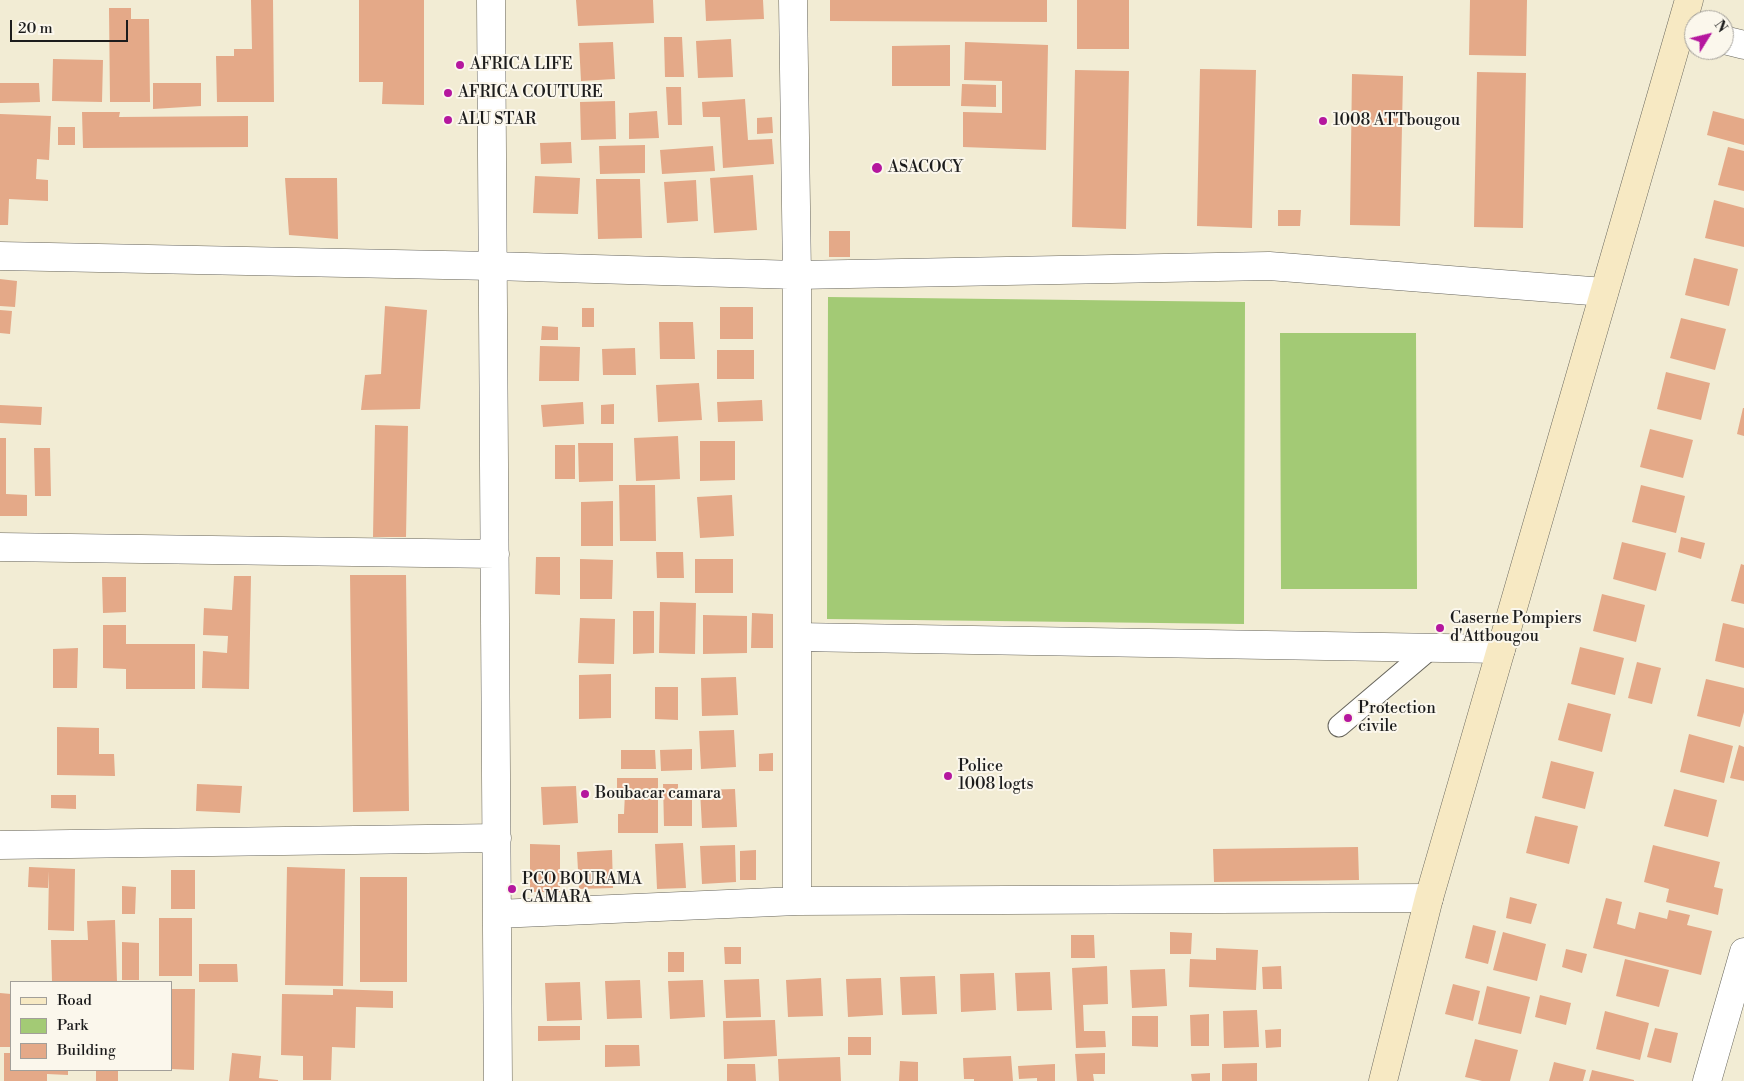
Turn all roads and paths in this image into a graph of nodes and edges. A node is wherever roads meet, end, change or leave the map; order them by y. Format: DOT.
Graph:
graph roads {
  1 [pos="491,0"];
  2 [pos="793,0"];
  3 [pos="1684,41"];
  4 [pos="0,256"];
  5 [pos="493,266"];
  6 [pos="797,275"];
  7 [pos="1604,292"];
  8 [pos="0,547"];
  9 [pos="495,554"];
  10 [pos="797,638"];
  11 [pos="1431,648"];
  12 [pos="1501,649"];
  13 [pos="1339,726"];
  14 [pos="497,838"];
  15 [pos="0,844"];
  16 [pos="1429,898"];
  17 [pos="797,902"];
  18 [pos="497,914"];
  19 [pos="1744,952"];
  20 [pos="498,1081"];
  21 [pos="1383,1081"];
  22 [pos="1707,1081"];
  1 -- 5 [label="street"];
  2 -- 6 [label="street"];
  3 -- 7 [label="street"];
  4 -- 5 [label="street"];
  5 -- 6 [label="street"];
  5 -- 9 [label="street"];
  6 -- 7 [label="street"];
  6 -- 10 [label="street"];
  7 -- 12 [label="street"];
  8 -- 9 [label="street"];
  9 -- 14 [label="street"];
  10 -- 11 [label="street"];
  10 -- 17 [label="street"];
  11 -- 12 [label="street"];
  11 -- 13 [label="lane"];
  12 -- 16 [label="street"];
  14 -- 15 [label="street"];
  14 -- 18 [label="street"];
  16 -- 17 [label="street"];
  16 -- 21 [label="street"];
  17 -- 18 [label="street"];
  18 -- 20 [label="street"];
  19 -- 22 [label="street"];
}
